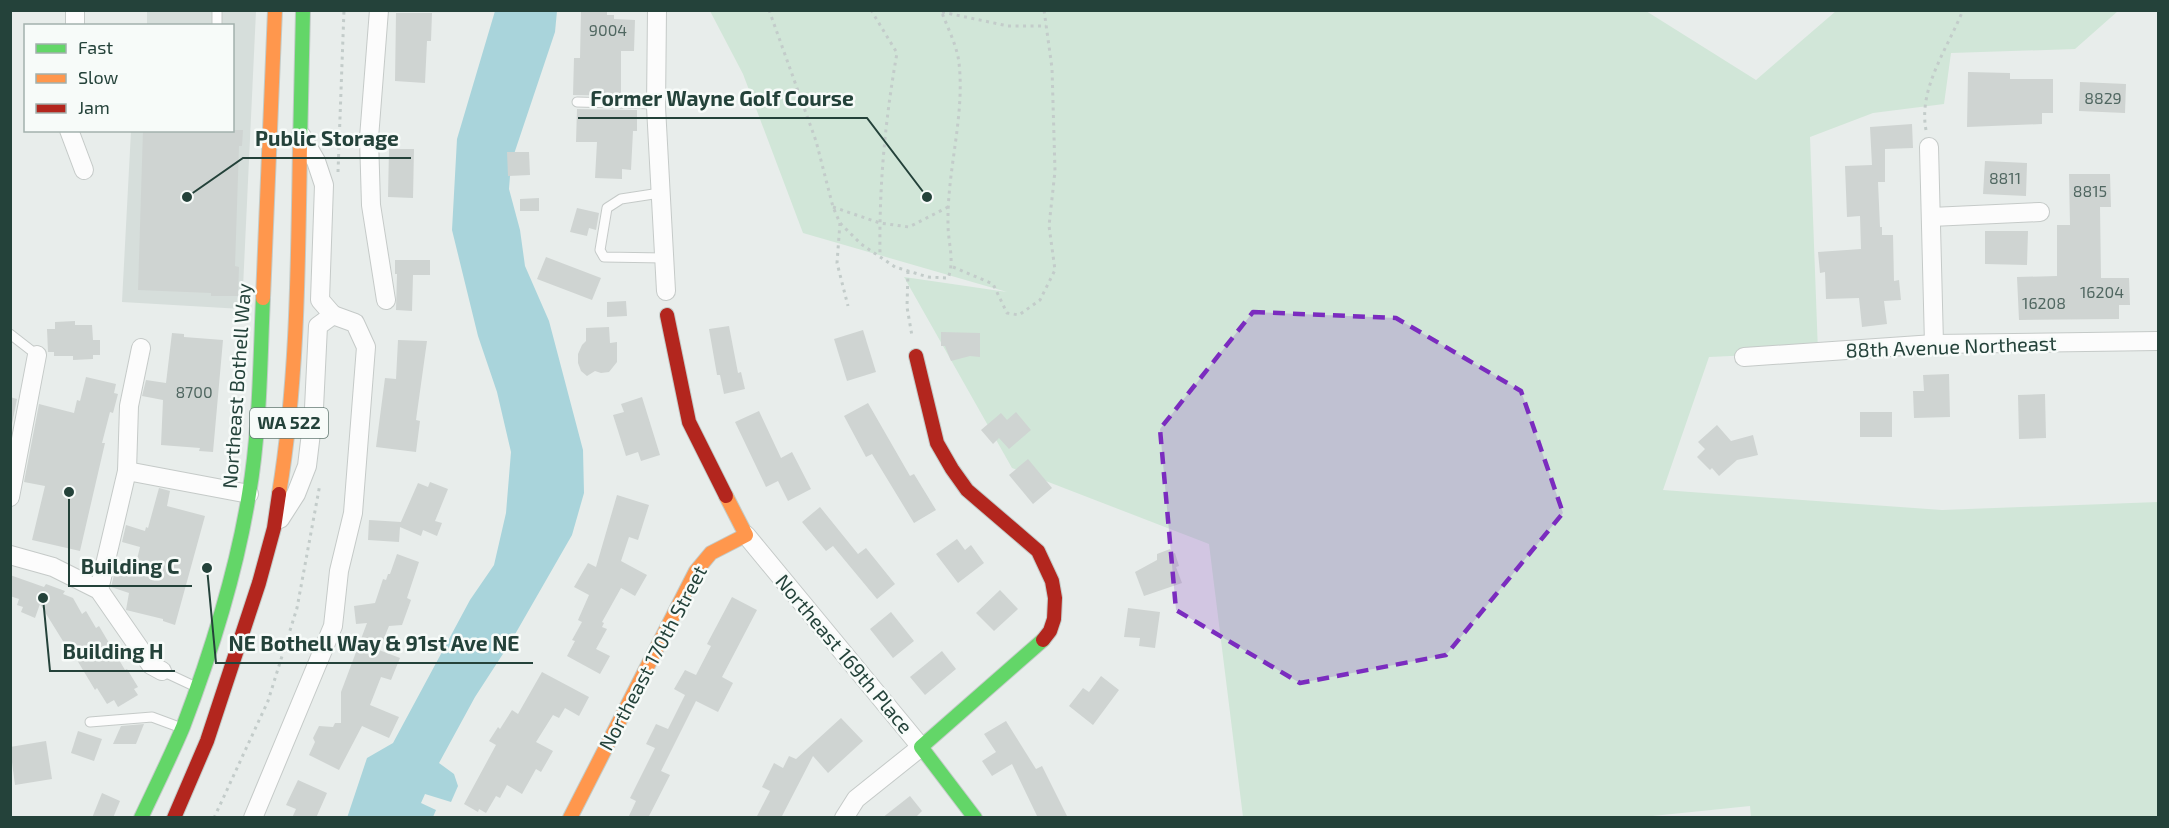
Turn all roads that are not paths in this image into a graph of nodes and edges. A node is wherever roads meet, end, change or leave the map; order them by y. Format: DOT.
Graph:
graph roads {
  1 [pos="275,10"];
  2 [pos="303,10"];
  3 [pos="379,10"];
  4 [pos="657,10"];
  5 [pos="577,102"];
  6 [pos="656,104"];
  7 [pos="70,132"];
  8 [pos="300,133"];
  9 [pos="1929,147"];
  10 [pos="84,170"];
  11 [pos="660,193"];
  12 [pos="2040,212"];
  13 [pos="1931,217"];
  14 [pos="664,258"];
  15 [pos="666,291"];
  16 [pos="386,300"];
  17 [pos="333,315"];
  18 [pos="667,315"];
  19 [pos="10,334"];
  20 [pos="2158,341"];
  21 [pos="1934,344"];
  22 [pos="141,348"];
  23 [pos="37,356"];
  24 [pos="916,356"];
  25 [pos="1744,357"];
  26 [pos="13,465"];
  27 [pos="127,471"];
  28 [pos="249,494"];
  29 [pos="10,497"];
  30 [pos="261,511"];
  31 [pos="267,528"];
  32 [pos="746,535"];
  33 [pos="10,555"];
  34 [pos="99,590"];
  35 [pos="162,671"];
  36 [pos="196,687"];
  37 [pos="90,722"];
  38 [pos="182,728"];
  39 [pos="921,747"];
  40 [pos="141,818"];
  41 [pos="174,818"];
  42 [pos="253,818"];
  43 [pos="570,818"];
  44 [pos="844,818"];
  45 [pos="975,818"];
  1 -- 28 [label="main road, Northeast Bothell Way / WA 522"];
  2 -- 8 [label="main road, WA 522"];
  3 -- 16 [label="street"];
  4 -- 6 [label="street"];
  5 -- 6 [label="lane"];
  6 -- 11 [label="street"];
  7 -- 10 [label="street"];
  8 -- 17 [label="street"];
  8 -- 31 [label="main road, WA 522"];
  9 -- 13 [label="street"];
  11 -- 14 [label="street"];
  11 -- 14 [label="lane"];
  12 -- 13 [label="street"];
  13 -- 21 [label="street"];
  14 -- 15 [label="street"];
  17 -- 31 [label="street"];
  17 -- 42 [label="street"];
  18 -- 32 [label="main road"];
  19 -- 23 [label="lane"];
  20 -- 21 [label="street, 88th Avenue Northeast"];
  21 -- 25 [label="street, 88th Avenue Northeast"];
  22 -- 27 [label="street"];
  23 -- 26 [label="street"];
  24 -- 39 [label="main road"];
  26 -- 29 [label="street"];
  27 -- 28 [label="street"];
  27 -- 34 [label="street"];
  28 -- 30 [label="main road"];
  28 -- 36 [label="main road, Northeast Bothell Way / WA 522"];
  31 -- 41 [label="main road, WA 522"];
  32 -- 39 [label="street, Northeast 169th Place"];
  32 -- 43 [label="main road, Northeast 170th Street"];
  33 -- 34 [label="street"];
  34 -- 35 [label="street"];
  35 -- 36 [label="lane"];
  36 -- 38 [label="main road, Northeast Bothell Way / WA 522"];
  37 -- 38 [label="lane"];
  38 -- 40 [label="main road, Northeast Bothell Way / WA 522"];
  39 -- 44 [label="street, Northeast 169th Place"];
  39 -- 45 [label="main road"];
}
